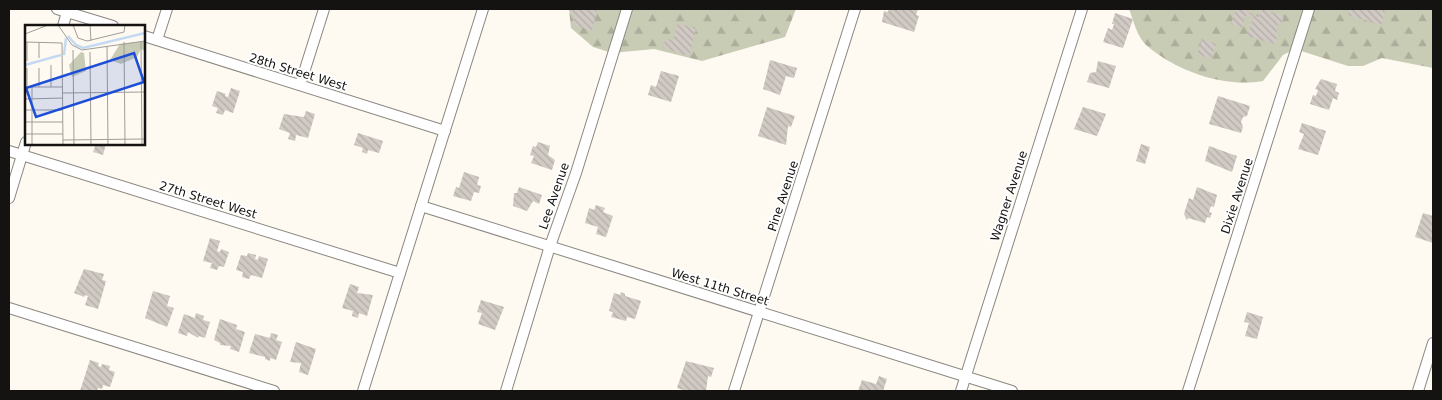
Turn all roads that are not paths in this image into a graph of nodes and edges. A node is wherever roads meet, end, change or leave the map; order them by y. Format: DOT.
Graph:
graph roads {
  1 [pos="168,9"];
  2 [pos="324,9"];
  3 [pos="483,9"];
  4 [pos="627,9"];
  5 [pos="856,9"];
  6 [pos="1082,9"];
  7 [pos="1309,9"];
  8 [pos="62,10"];
  9 [pos="63,25"];
  10 [pos="110,25"];
  11 [pos="145,36"];
  12 [pos="157,40"];
  13 [pos="300,85"];
  14 [pos="445,131"];
  15 [pos="25,145"];
  16 [pos="9,151"];
  17 [pos="22,155"];
  18 [pos="9,198"];
  19 [pos="421,206"];
  20 [pos="550,246"];
  21 [pos="400,273"];
  22 [pos="9,308"];
  23 [pos="759,312"];
  24 [pos="1433,342"];
  25 [pos="965,376"];
  26 [pos="274,391"];
  27 [pos="363,391"];
  28 [pos="506,391"];
  29 [pos="734,391"];
  30 [pos="961,391"];
  31 [pos="1012,391"];
  32 [pos="1188,391"];
  33 [pos="1418,391"];
  1 -- 12 [label="street"];
  2 -- 13 [label="street"];
  3 -- 14 [label="street"];
  4 -- 20 [label="street, Lee Avenue"];
  5 -- 23 [label="street, Pine Avenue"];
  6 -- 25 [label="street, Wagner Avenue"];
  7 -- 32 [label="street, Dixie Avenue"];
  8 -- 9 [label="street"];
  8 -- 10 [label="street"];
  11 -- 12 [label="street, 28th Street West"];
  12 -- 13 [label="street, 28th Street West"];
  13 -- 14 [label="street, 28th Street West"];
  14 -- 19 [label="street"];
  15 -- 17 [label="street"];
  16 -- 17 [label="street, 27th Street West"];
  17 -- 18 [label="street"];
  17 -- 21 [label="street, 27th Street West"];
  19 -- 20 [label="street, West 11th Street"];
  19 -- 21 [label="street"];
  20 -- 23 [label="street, West 11th Street"];
  20 -- 28 [label="street, Lee Avenue"];
  21 -- 27 [label="street"];
  22 -- 26 [label="street"];
  23 -- 25 [label="street, West 11th Street"];
  23 -- 29 [label="street, Pine Avenue"];
  24 -- 33 [label="street"];
  25 -- 30 [label="street, Wagner Avenue"];
  25 -- 31 [label="street, West 11th Street"];
}
